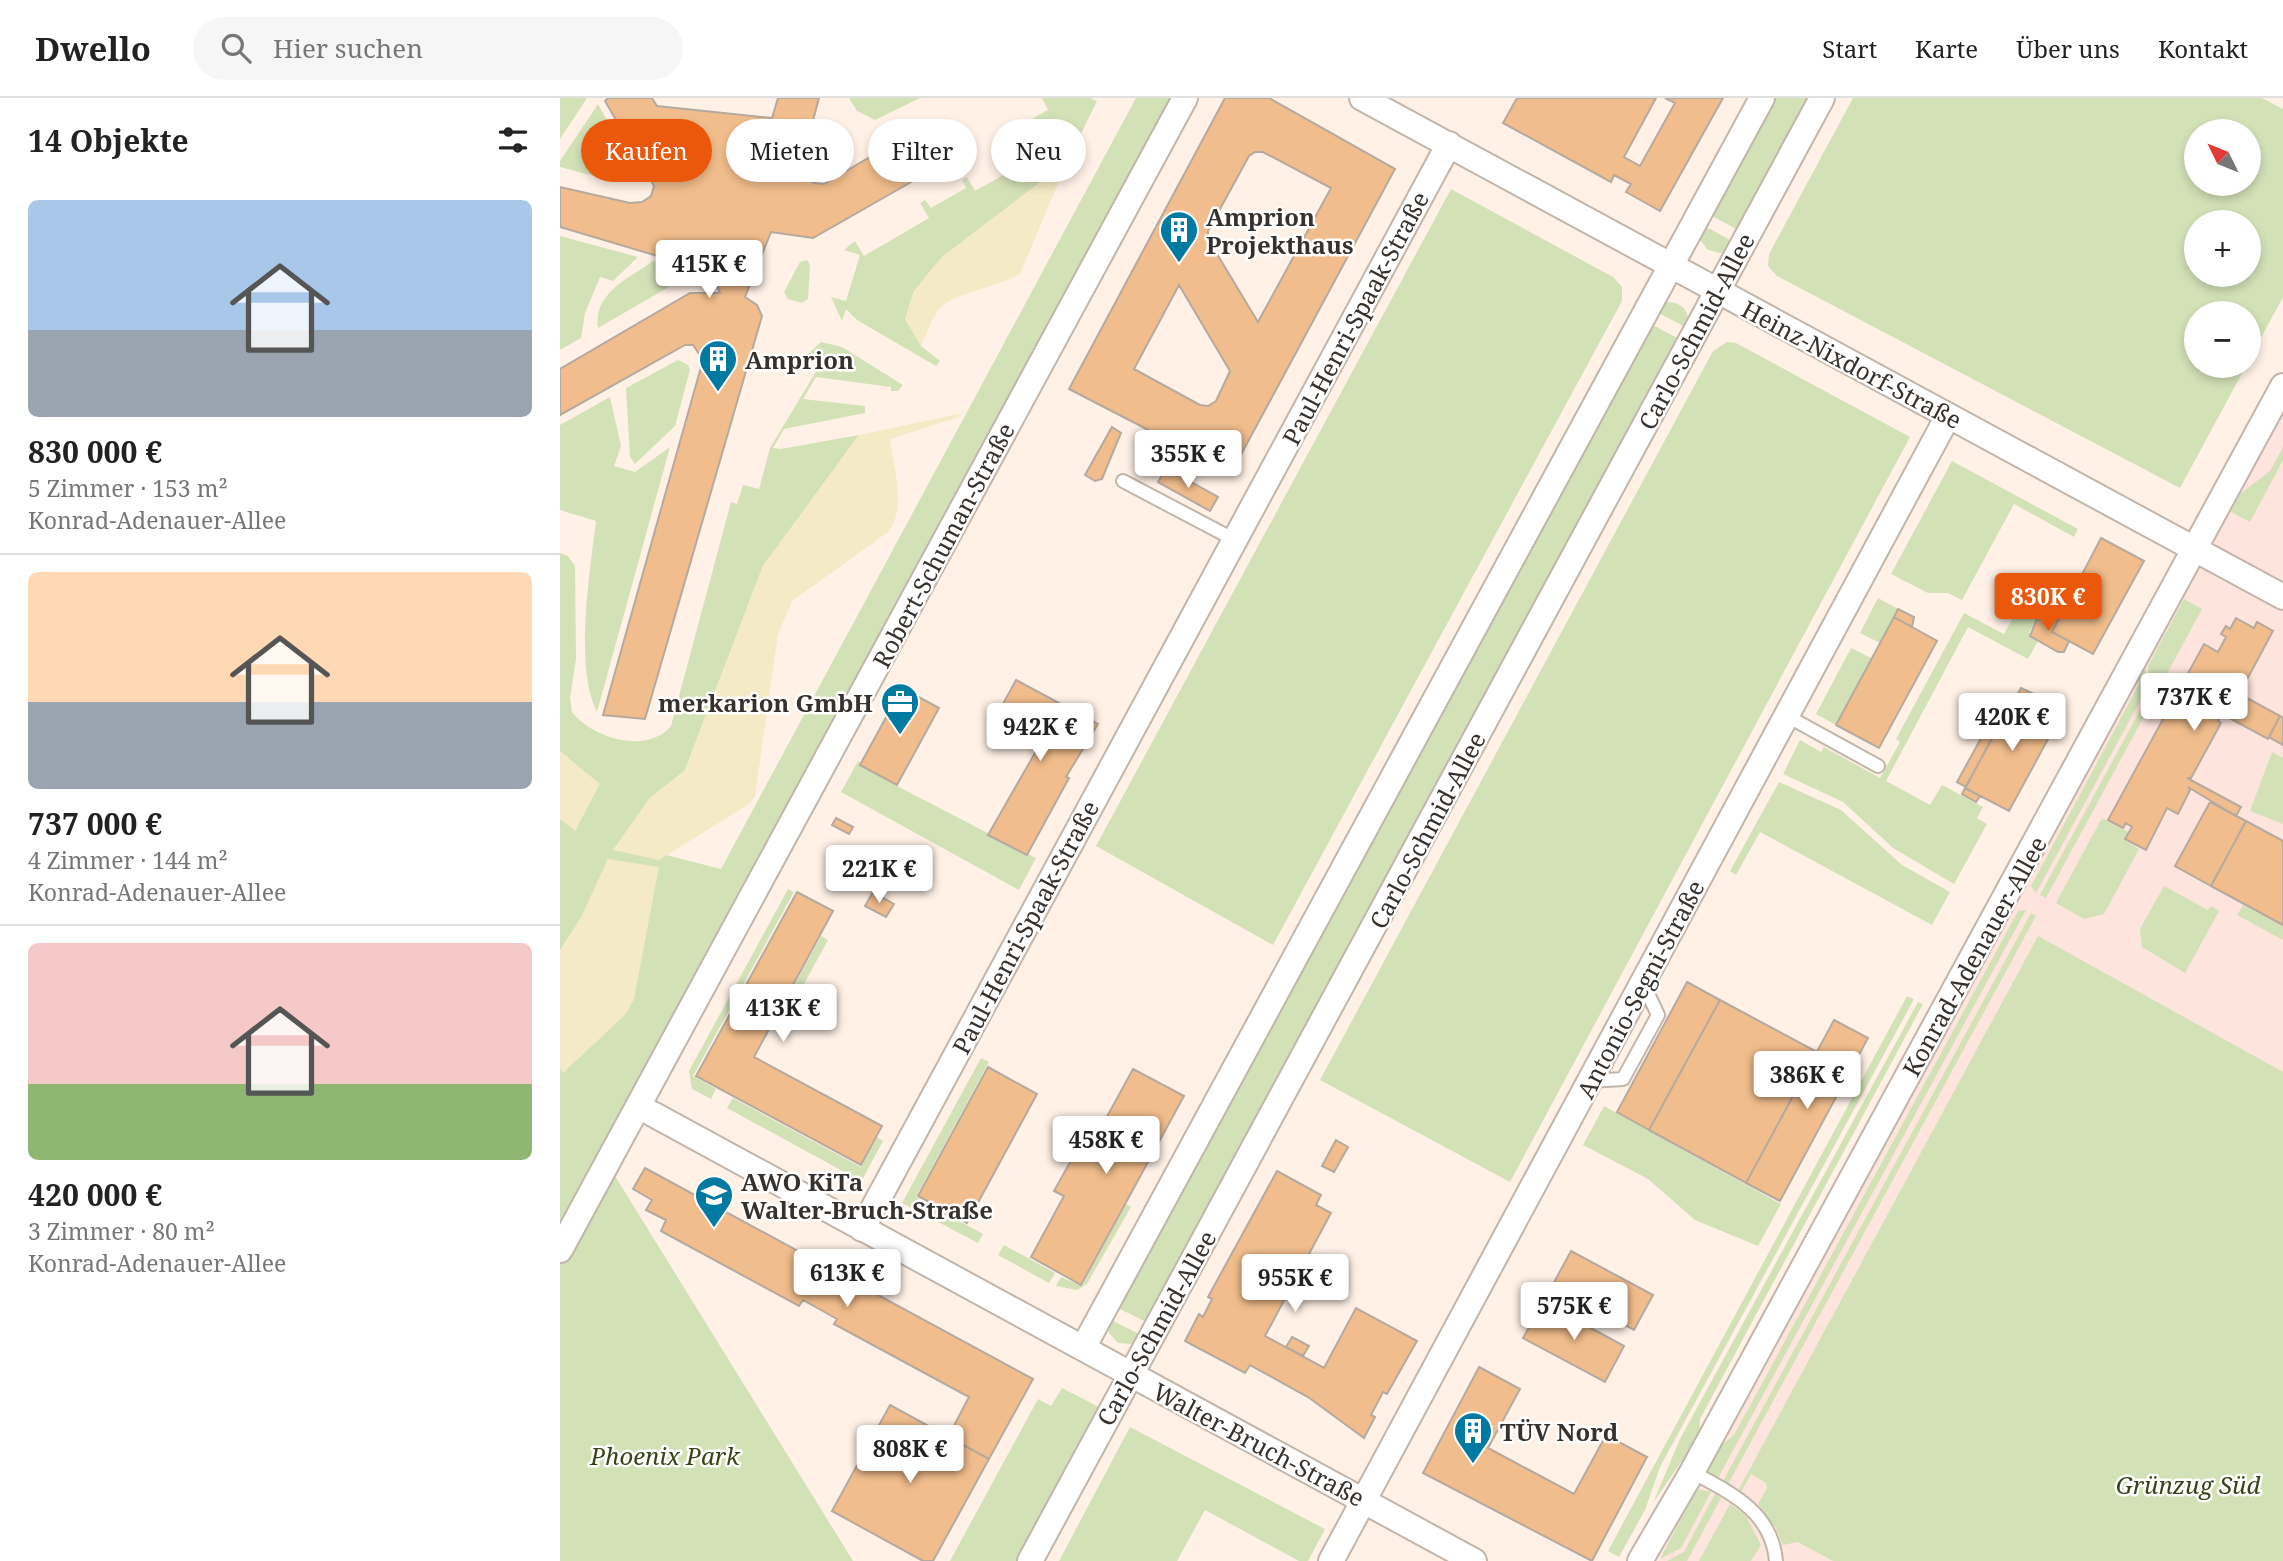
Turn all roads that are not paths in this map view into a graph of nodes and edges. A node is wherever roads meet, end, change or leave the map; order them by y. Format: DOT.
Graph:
graph roads {
  1 [pos="1185,98"];
  2 [pos="1362,98"];
  3 [pos="1762,98"];
  4 [pos="1822,98"];
  5 [pos="1449,144"];
  6 [pos="1671,266"];
  7 [pos="1718,291"];
  8 [pos="2283,386"];
  9 [pos="1948,416"];
  10 [pos="1123,481"];
  11 [pos="1235,540"];
  12 [pos="2196,548"];
  13 [pos="2283,597"];
  14 [pos="1787,716"];
  15 [pos="1878,766"];
  16 [pos="638,1106"];
  17 [pos="862,1229"];
  18 [pos="560,1250"];
  19 [pos="1083,1348"];
  20 [pos="1131,1375"];
  21 [pos="1692,1472"];
  22 [pos="1363,1501"];
  23 [pos="1030,1561"];
  24 [pos="1331,1561"];
  25 [pos="1474,1561"];
  26 [pos="1640,1561"];
  27 [pos="1776,1561"];
  1 -- 16 [label="street, Robert-Schuman-Straße"];
  2 -- 5 [label="street, Heinz-Nixdorf-Straße"];
  3 -- 6 [label="street"];
  4 -- 7 [label="street, Carlo-Schmid-Allee"];
  5 -- 6 [label="street, Heinz-Nixdorf-Straße"];
  5 -- 11 [label="street, Paul-Henri-Spaak-Straße"];
  6 -- 7 [label="street, Heinz-Nixdorf-Straße"];
  6 -- 19 [label="street"];
  7 -- 9 [label="street, Heinz-Nixdorf-Straße"];
  7 -- 20 [label="street, Carlo-Schmid-Allee"];
  8 -- 12 [label="street, Konrad-Adenauer-Allee"];
  9 -- 12 [label="street, Heinz-Nixdorf-Straße"];
  9 -- 14 [label="street, Antonio-Segni-Straße"];
  10 -- 11 [label="lane"];
  11 -- 17 [label="street, Paul-Henri-Spaak-Straße"];
  12 -- 13 [label="street, Heinz-Nixdorf-Straße"];
  12 -- 21 [label="street, Konrad-Adenauer-Allee"];
  14 -- 15 [label="lane"];
  14 -- 22 [label="street, Antonio-Segni-Straße"];
  16 -- 17 [label="street, Walter-Bruch-Straße"];
  16 -- 18 [label="street, Robert-Schuman-Straße"];
  17 -- 19 [label="street, Walter-Bruch-Straße"];
  19 -- 20 [label="street, Walter-Bruch-Straße"];
  20 -- 22 [label="street, Walter-Bruch-Straße"];
  20 -- 23 [label="street, Carlo-Schmid-Allee"];
  21 -- 26 [label="street, Konrad-Adenauer-Allee"];
  21 -- 27 [label="lane"];
  22 -- 24 [label="street, Antonio-Segni-Straße"];
  22 -- 25 [label="street, Walter-Bruch-Straße"];
}
